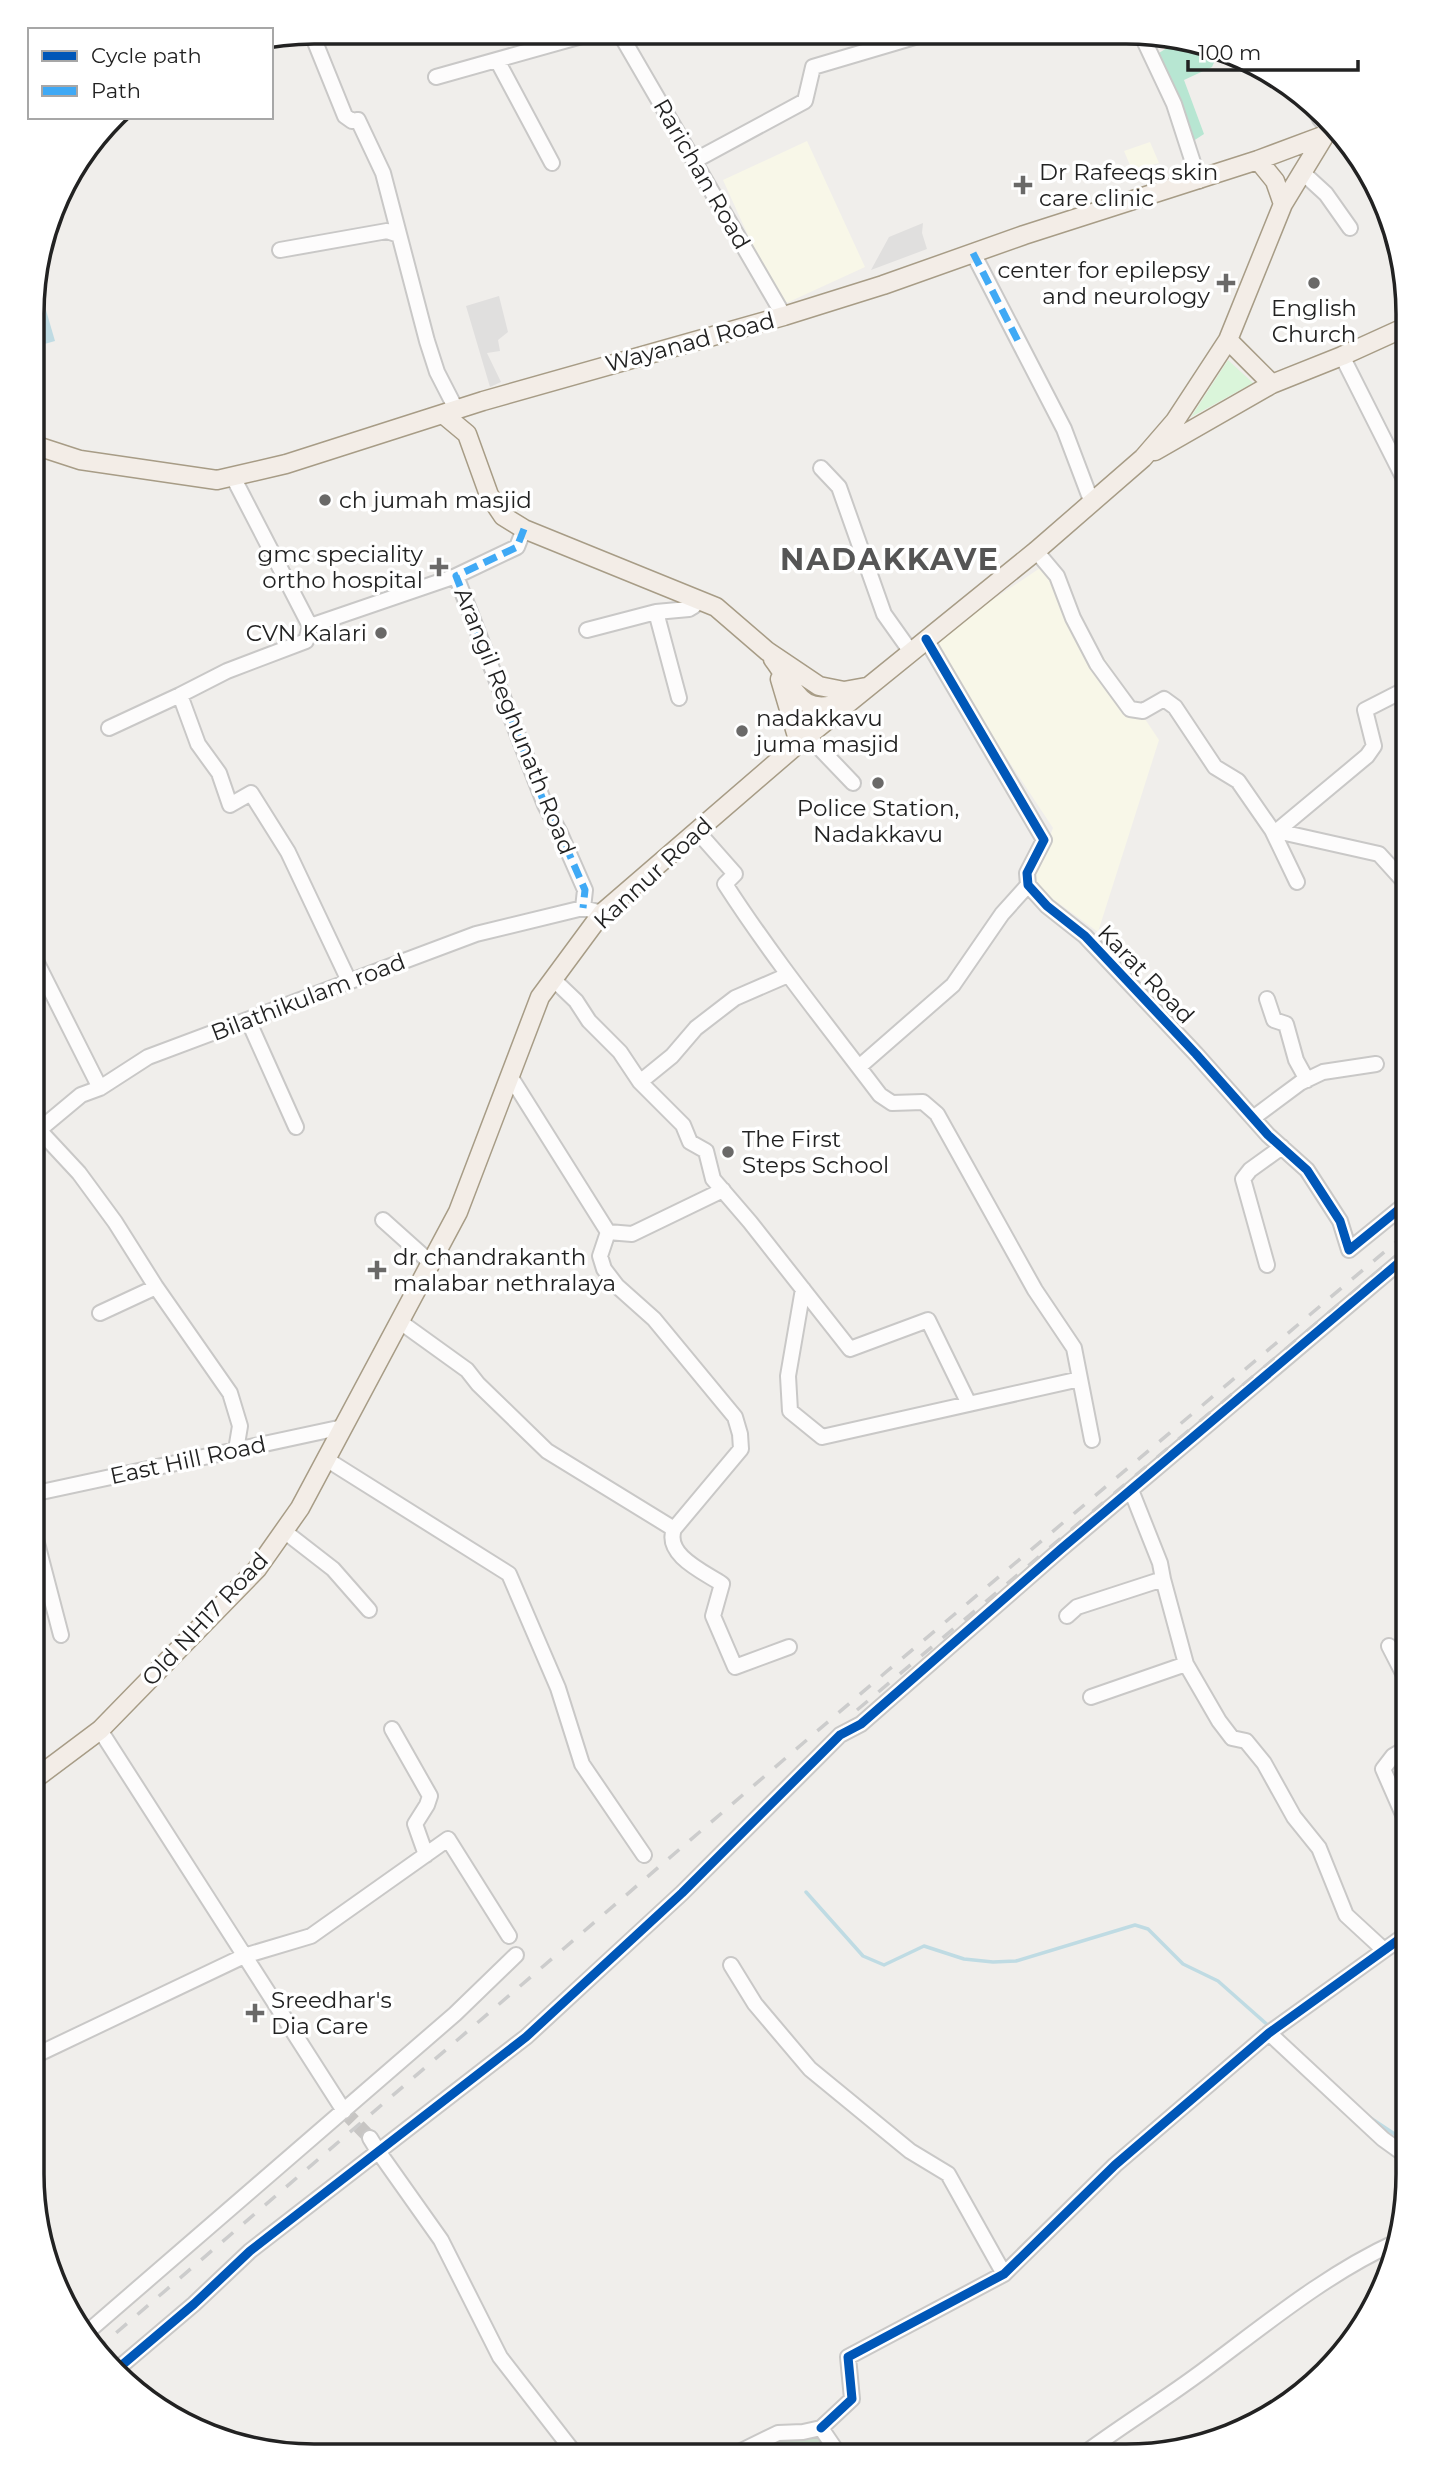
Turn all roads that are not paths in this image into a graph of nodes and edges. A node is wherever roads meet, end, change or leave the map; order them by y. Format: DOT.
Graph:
graph roads {
  1 [pos="316,44"];
  2 [pos="557,44"];
  3 [pos="626,44"];
  4 [pos="891,44"];
  5 [pos="1146,44"];
  6 [pos="498,62"];
  7 [pos="436,77"];
  8 [pos="1326,133"];
  9 [pos="1328,134"];
  10 [pos="1258,160"];
  11 [pos="694,161"];
  12 [pos="552,163"];
  13 [pos="1301,172"];
  14 [pos="1199,181"];
  15 [pos="1283,204"];
  16 [pos="1350,228"];
  17 [pos="399,235"];
  18 [pos="280,250"];
  19 [pos="972,253"];
  20 [pos="784,316"];
  21 [pos="1396,332"];
  22 [pos="1228,340"];
  23 [pos="1342,356"];
  24 [pos="1272,384"];
  25 [pos="483,401"];
  26 [pos="449,412"];
  27 [pos="467,434"];
  28 [pos="44,448"];
  29 [pos="1143,458"];
  30 [pos="1396,463"];
  31 [pos="821,468"];
  32 [pos="233,477"];
  33 [pos="1092,503"];
  34 [pos="524,529"];
  35 [pos="1036,551"];
  36 [pos="456,576"];
  37 [pos="696,599"];
  38 [pos="656,612"];
  39 [pos="310,626"];
  40 [pos="587,630"];
  41 [pos="926,639"];
  42 [pos="767,651"];
  43 [pos="911,652"];
  44 [pos="860,692"];
  45 [pos="1396,694"];
  46 [pos="180,695"];
  47 [pos="679,698"];
  48 [pos="109,728"];
  49 [pos="803,739"];
  50 [pos="853,783"];
  51 [pos="1275,830"];
  52 [pos="697,831"];
  53 [pos="1396,873"];
  54 [pos="1297,882"];
  55 [pos="1028,885"];
  56 [pos="583,908"];
  57 [pos="602,914"];
  58 [pos="788,975"];
  59 [pos="44,977"];
  60 [pos="553,979"];
  61 [pos="349,981"];
  62 [pos="1267,999"];
  63 [pos="248,1020"];
  64 [pos="1376,1064"];
  65 [pos="859,1067"];
  66 [pos="510,1076"];
  67 [pos="1307,1080"];
  68 [pos="640,1082"];
  69 [pos="100,1088"];
  70 [pos="1253,1118"];
  71 [pos="44,1121"];
  72 [pos="296,1127"];
  73 [pos="44,1136"];
  74 [pos="1282,1147"];
  75 [pos="723,1190"];
  76 [pos="1396,1212"];
  77 [pos="383,1220"];
  78 [pos="608,1232"];
  79 [pos="431,1263"];
  80 [pos="1267,1265"];
  81 [pos="1396,1265"];
  82 [pos="156,1287"];
  83 [pos="803,1289"];
  84 [pos="100,1312"];
  85 [pos="400,1321"];
  86 [pos="1080,1379"];
  87 [pos="969,1404"];
  88 [pos="343,1427"];
  89 [pos="1092,1440"];
  90 [pos="236,1450"];
  91 [pos="326,1459"];
  92 [pos="44,1490"];
  93 [pos="1131,1490"];
  94 [pos="674,1529"];
  95 [pos="284,1531"];
  96 [pos="44,1570"];
  97 [pos="1163,1579"];
  98 [pos="369,1611"];
  99 [pos="1067,1616"];
  100 [pos="61,1635"];
  101 [pos="1389,1646"];
  102 [pos="789,1647"];
  103 [pos="1396,1660"];
  104 [pos="1186,1664"];
  105 [pos="1091,1698"];
  106 [pos="392,1729"];
  107 [pos="100,1730"];
  108 [pos="1396,1754"];
  109 [pos="44,1772"];
  110 [pos="1396,1799"];
  111 [pos="426,1855"];
  112 [pos="644,1855"];
  113 [pos="509,1936"];
  114 [pos="1396,1942"];
  115 [pos="1384,1950"];
  116 [pos="516,1955"];
  117 [pos="244,1956"];
  118 [pos="731,1965"];
  119 [pos="1269,2033"];
  120 [pos="44,2051"];
  121 [pos="344,2110"];
  122 [pos="370,2138"];
  123 [pos="1396,2148"];
  124 [pos="377,2151"];
  125 [pos="1386,2247"];
  126 [pos="1004,2274"];
  127 [pos="92,2327"];
  128 [pos="123,2365"];
  129 [pos="821,2428"];
  130 [pos="567,2444"];
  131 [pos="756,2444"];
  132 [pos="832,2444"];
  133 [pos="1099,2444"];
  1 -- 17 [label="street"];
  2 -- 6 [label="street"];
  3 -- 11 [label="street, Rarichan Road"];
  4 -- 11 [label="street"];
  5 -- 14 [label="street"];
  6 -- 7 [label="street"];
  6 -- 12 [label="street"];
  8 -- 10 [label="main road, Wayanad Road"];
  9 -- 13 [label="main road"];
  10 -- 14 [label="main road, Wayanad Road"];
  10 -- 15 [label="main road"];
  11 -- 20 [label="street, Rarichan Road"];
  13 -- 15 [label="main road"];
  13 -- 16 [label="street"];
  14 -- 19 [label="main road, Wayanad Road"];
  15 -- 22 [label="main road"];
  17 -- 18 [label="street"];
  17 -- 26 [label="street"];
  19 -- 20 [label="main road, Wayanad Road"];
  19 -- 33 [label="street"];
  20 -- 25 [label="main road, Wayanad Road"];
  21 -- 23 [label="main road"];
  22 -- 24 [label="main road"];
  22 -- 29 [label="main road"];
  23 -- 24 [label="main road"];
  23 -- 30 [label="street"];
  24 -- 29 [label="main road"];
  25 -- 26 [label="main road, Wayanad Road"];
  25 -- 27 [label="main road"];
  26 -- 27 [label="main road"];
  26 -- 32 [label="main road, Wayanad Road"];
  27 -- 34 [label="main road"];
  28 -- 32 [label="main road, Wayanad Road"];
  29 -- 33 [label="main road, Kannur Road"];
  31 -- 43 [label="street"];
  32 -- 39 [label="street"];
  33 -- 35 [label="main road, Kannur Road"];
  34 -- 36 [label="street, Arangil Reghunath Road"];
  34 -- 37 [label="main road"];
  35 -- 41 [label="main road, Kannur Road"];
  35 -- 51 [label="street"];
  36 -- 39 [label="street"];
  36 -- 56 [label="street, Arangil Reghunath Road"];
  37 -- 38 [label="street"];
  37 -- 42 [label="main road"];
  38 -- 40 [label="street"];
  38 -- 47 [label="street"];
  39 -- 46 [label="street"];
  41 -- 43 [label="main road, Kannur Road"];
  41 -- 55 [label="street"];
  42 -- 44 [label="main road"];
  42 -- 49 [label="main road"];
  43 -- 44 [label="main road, Kannur Road"];
  44 -- 49 [label="main road, Kannur Road"];
  45 -- 51 [label="street"];
  46 -- 48 [label="street"];
  46 -- 61 [label="street"];
  49 -- 50 [label="street"];
  49 -- 52 [label="main road, Kannur Road"];
  51 -- 53 [label="street"];
  51 -- 54 [label="street"];
  52 -- 57 [label="main road, Kannur Road"];
  52 -- 58 [label="street"];
  55 -- 65 [label="street"];
  55 -- 70 [label="street, Karat Road"];
  56 -- 57 [label="street"];
  56 -- 61 [label="street, Bilathikulam road"];
  57 -- 60 [label="main road, Kannur Road"];
  58 -- 65 [label="street"];
  58 -- 68 [label="street"];
  59 -- 69 [label="street"];
  60 -- 66 [label="main road, Kannur Road"];
  60 -- 68 [label="street"];
  61 -- 63 [label="street, Bilathikulam road"];
  62 -- 67 [label="street"];
  63 -- 69 [label="street, Bilathikulam road"];
  63 -- 72 [label="street"];
  64 -- 67 [label="street"];
  65 -- 86 [label="street"];
  66 -- 78 [label="street"];
  66 -- 79 [label="main road, Kannur Road"];
  67 -- 70 [label="street"];
  68 -- 75 [label="street"];
  69 -- 71 [label="street, Bilathikulam road"];
  70 -- 74 [label="street, Karat Road"];
  73 -- 82 [label="street"];
  74 -- 76 [label="street, Karat Road"];
  74 -- 80 [label="street"];
  75 -- 78 [label="street"];
  75 -- 83 [label="street"];
  77 -- 79 [label="street"];
  78 -- 94 [label="street"];
  79 -- 85 [label="main road, Kannur Road"];
  81 -- 93 [label="street"];
  82 -- 84 [label="street"];
  82 -- 90 [label="street"];
  83 -- 87 [label="street"];
  83 -- 87 [label="street"];
  85 -- 88 [label="main road, Kannur Road"];
  85 -- 94 [label="street"];
  86 -- 87 [label="street"];
  86 -- 89 [label="street"];
  88 -- 90 [label="street, East Hill Road"];
  88 -- 91 [label="main road, Old NH17 Road"];
  90 -- 92 [label="street, East Hill Road"];
  91 -- 95 [label="main road, Old NH17 Road"];
  91 -- 112 [label="street"];
  93 -- 97 [label="street"];
  93 -- 124 [label="street"];
  94 -- 102 [label="street"];
  95 -- 98 [label="street"];
  95 -- 107 [label="main road, Old NH17 Road"];
  96 -- 100 [label="street"];
  97 -- 99 [label="street"];
  97 -- 104 [label="street"];
  101 -- 103 [label="street"];
  104 -- 105 [label="street"];
  104 -- 115 [label="street"];
  106 -- 111 [label="street"];
  107 -- 109 [label="main road, Old NH17 Road"];
  107 -- 117 [label="street"];
  108 -- 110 [label="street"];
  111 -- 113 [label="street"];
  111 -- 117 [label="street"];
  114 -- 115 [label="street"];
  115 -- 119 [label="street"];
  116 -- 121 [label="street"];
  117 -- 120 [label="street"];
  117 -- 121 [label="street"];
  118 -- 126 [label="street"];
  119 -- 123 [label="street"];
  119 -- 126 [label="street"];
  121 -- 127 [label="street"];
  122 -- 124 [label="street"];
  124 -- 128 [label="street"];
  124 -- 130 [label="street"];
  125 -- 133 [label="street"];
  126 -- 129 [label="street"];
  129 -- 131 [label="street"];
  129 -- 132 [label="street"];
}
